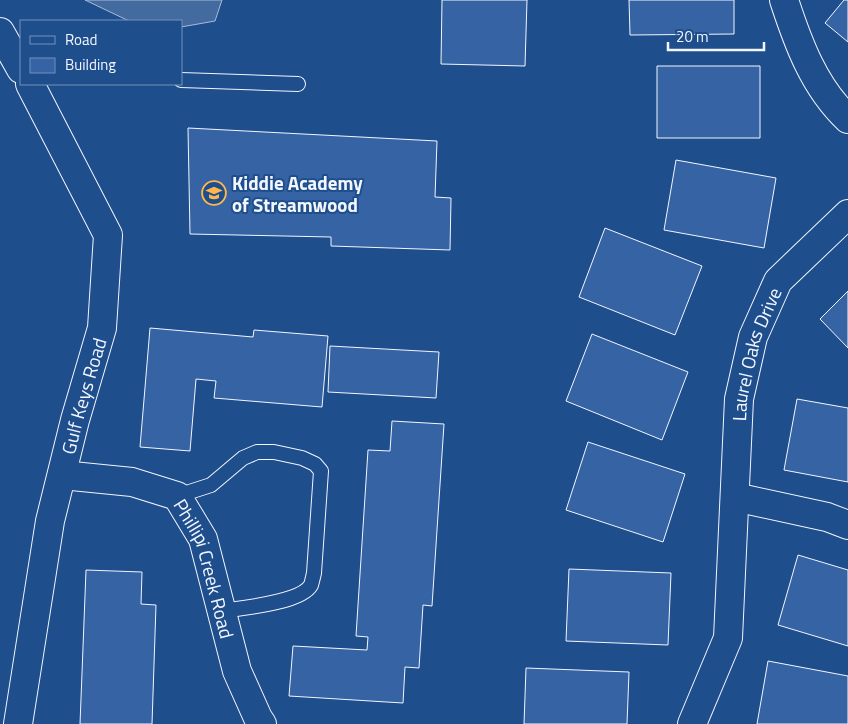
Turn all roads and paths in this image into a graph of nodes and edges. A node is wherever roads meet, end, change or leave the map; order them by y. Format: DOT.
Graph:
graph roads {
  1 [pos="784,0"];
  2 [pos="0,32"];
  3 [pos="20,67"];
  4 [pos="182,80"];
  5 [pos="298,84"];
  6 [pos="31,85"];
  7 [pos="848,119"];
  8 [pos="848,214"];
  9 [pos="62,475"];
  10 [pos="176,496"];
  11 [pos="735,497"];
  12 [pos="848,525"];
  13 [pos="222,611"];
  14 [pos="18,724"];
  15 [pos="262,724"];
  16 [pos="692,724"];
  1 -- 7 [label="street"];
  2 -- 3 [label="street"];
  4 -- 5 [label="lane"];
  6 -- 9 [label="street, Gulf Keys Road"];
  8 -- 11 [label="street, Laurel Oaks Drive"];
  9 -- 10 [label="street, Phillipi Creek Road"];
  9 -- 14 [label="street, Gulf Keys Road"];
  10 -- 13 [label="street, Phillipi Creek Road"];
  10 -- 13 [label="lane"];
  11 -- 12 [label="street"];
  11 -- 16 [label="street, Laurel Oaks Drive"];
  13 -- 15 [label="street, Phillipi Creek Road"];
}
